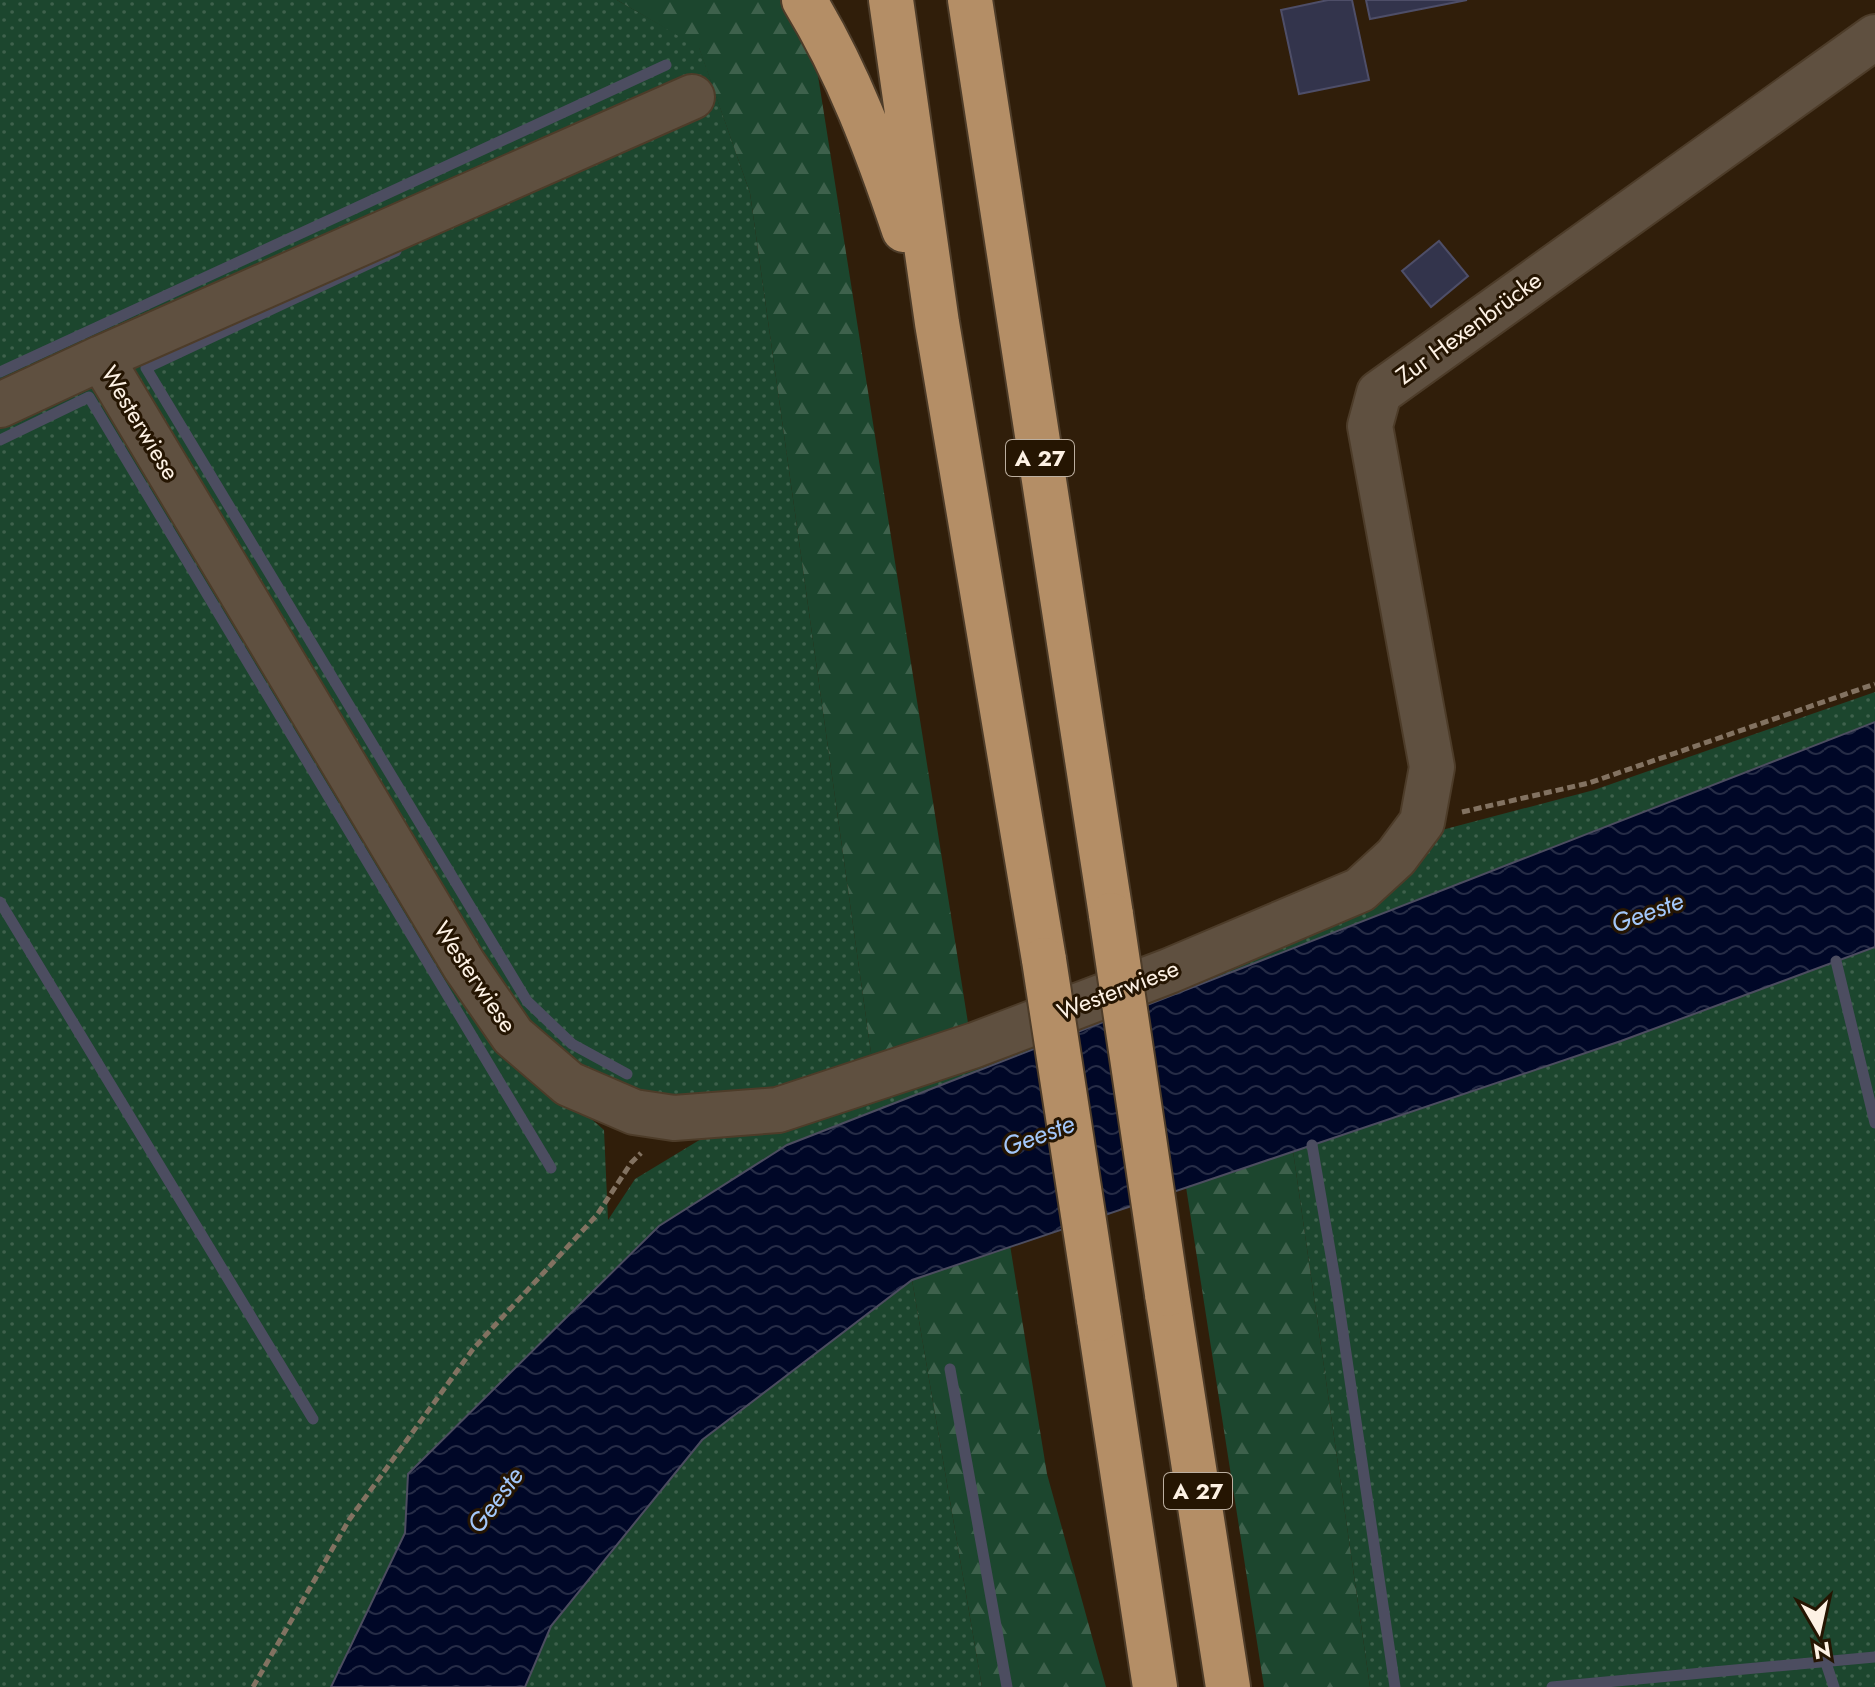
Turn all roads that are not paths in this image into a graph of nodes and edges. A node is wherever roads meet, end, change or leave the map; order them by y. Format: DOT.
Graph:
graph roads {
  1 [pos="804,0"];
  2 [pos="891,0"];
  3 [pos="970,0"];
  4 [pos="1875,37"];
  5 [pos="692,97"];
  6 [pos="937,323"];
  7 [pos="101,358"];
  8 [pos="0,405"];
  9 [pos="1422,822"];
  10 [pos="1155,1687"];
  11 [pos="1228,1687"];
  1 -- 6 [label="highway"];
  2 -- 6 [label="highway, A 27"];
  3 -- 11 [label="highway, A 27, bridge"];
  4 -- 9 [label="street, Zur Hexenbrücke"];
  5 -- 7 [label="street"];
  6 -- 10 [label="highway, A 27, bridge"];
  7 -- 8 [label="street, Westerwiese"];
  7 -- 9 [label="street, Westerwiese"];
}
